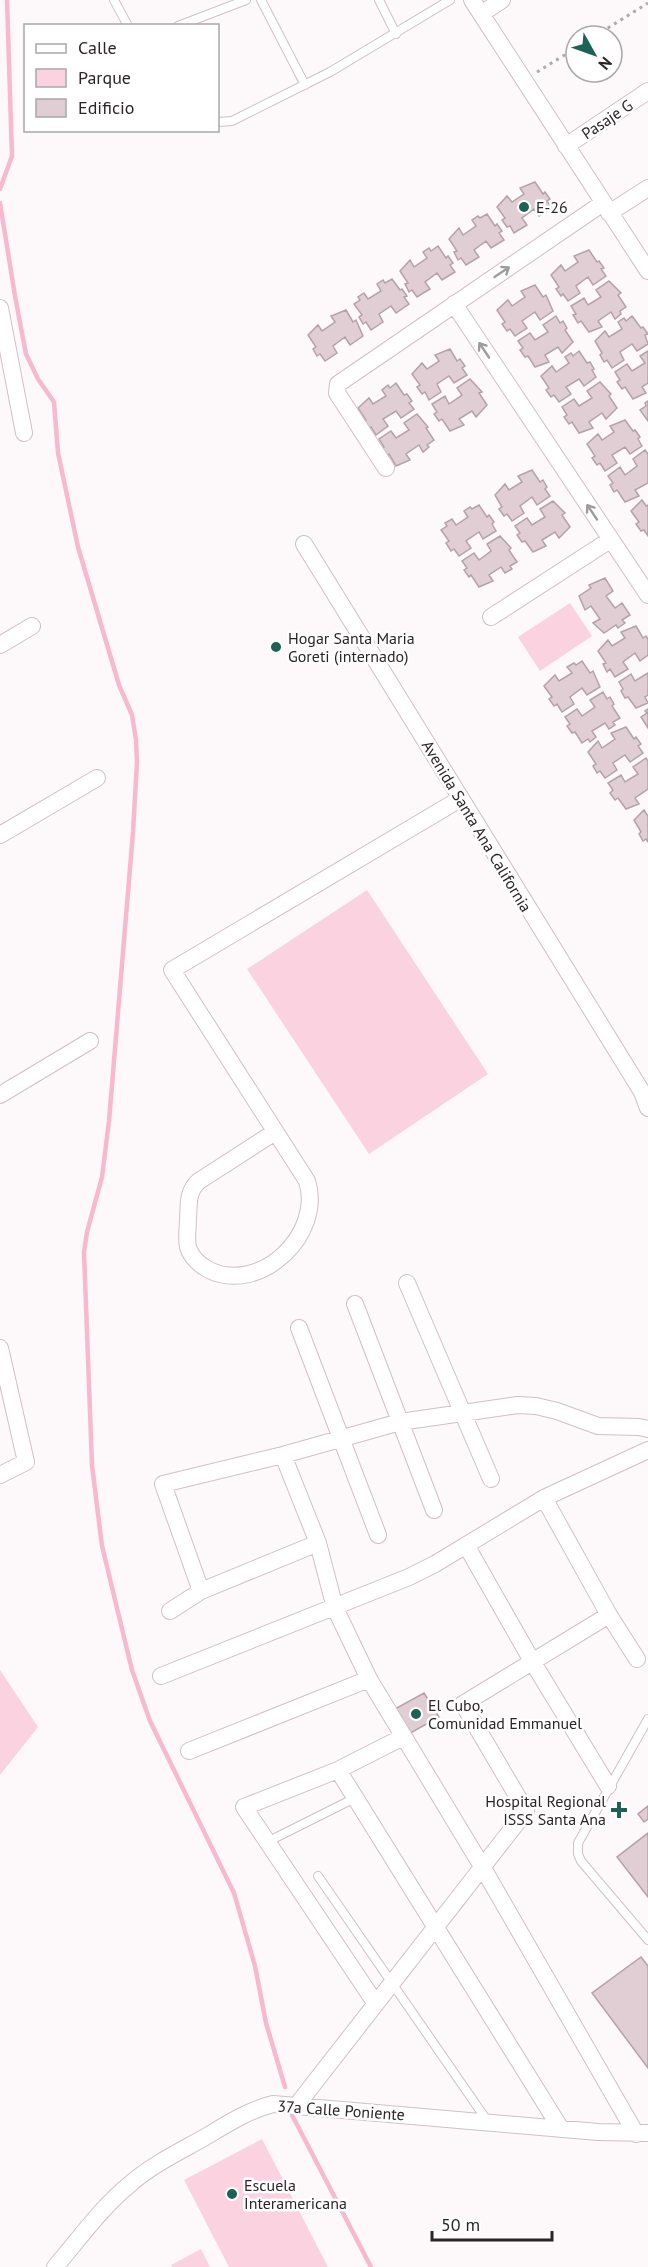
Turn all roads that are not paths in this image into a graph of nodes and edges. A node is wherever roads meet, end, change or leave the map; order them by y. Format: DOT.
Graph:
graph roads {
  1 [pos="114,0"];
  2 [pos="246,0"];
  3 [pos="261,0"];
  4 [pos="379,0"];
  5 [pos="450,0"];
  6 [pos="502,0"];
  7 [pos="476,7"];
  8 [pos="127,24"];
  9 [pos="183,24"];
  10 [pos="396,34"];
  11 [pos="305,85"];
  12 [pos="648,92"];
  13 [pos="219,122"];
  14 [pos="566,146"];
  15 [pos="648,188"];
  16 [pos="606,208"];
  17 [pos="648,271"];
  18 [pos="454,304"];
  19 [pos="0,308"];
  20 [pos="24,433"];
  21 [pos="386,468"];
  22 [pos="610,540"];
  23 [pos="304,544"];
  24 [pos="648,595"];
  25 [pos="491,617"];
  26 [pos="32,626"];
  27 [pos="0,645"];
  28 [pos="97,778"];
  29 [pos="460,799"];
  30 [pos="0,835"];
  31 [pos="90,1041"];
  32 [pos="0,1095"];
  33 [pos="648,1108"];
  34 [pos="275,1132"];
  35 [pos="407,1283"];
  36 [pos="355,1304"];
  37 [pos="299,1328"];
  38 [pos="0,1348"];
  39 [pos="462,1413"];
  40 [pos="400,1422"];
  41 [pos="648,1429"];
  42 [pos="343,1438"];
  43 [pos="648,1450"];
  44 [pos="283,1455"];
  45 [pos="0,1475"];
  46 [pos="491,1479"];
  47 [pos="544,1498"];
  48 [pos="434,1510"];
  49 [pos="378,1535"];
  50 [pos="318,1543"];
  51 [pos="466,1545"];
  52 [pos="201,1591"];
  53 [pos="335,1608"];
  54 [pos="170,1611"];
  55 [pos="609,1615"];
  56 [pos="637,1659"];
  57 [pos="532,1661"];
  58 [pos="161,1676"];
  59 [pos="369,1679"];
  60 [pos="648,1719"];
  61 [pos="403,1737"];
  62 [pos="189,1751"];
  63 [pos="338,1770"];
  64 [pos="608,1786"];
  65 [pos="355,1798"];
  66 [pos="267,1842"];
  67 [pos="483,1868"];
  68 [pos="318,1876"];
  69 [pos="436,1928"];
  70 [pos="648,1940"];
  71 [pos="392,1985"];
  72 [pos="376,2004"];
  73 [pos="297,2105"];
  74 [pos="488,2122"];
  75 [pos="561,2129"];
  76 [pos="642,2133"];
  77 [pos="55,2267"];
  1 -- 8 [label="lane"];
  2 -- 9 [label="lane"];
  3 -- 11 [label="lane"];
  4 -- 10 [label="lane"];
  5 -- 10 [label="lane"];
  6 -- 7 [label="street"];
  7 -- 14 [label="street"];
  10 -- 11 [label="lane"];
  11 -- 13 [label="lane"];
  12 -- 14 [label="street, Pasaje G"];
  14 -- 16 [label="street"];
  15 -- 16 [label="street"];
  16 -- 17 [label="street"];
  18 -- 16 [label="street, one-way"];
  18 -- 21 [label="street"];
  22 -- 18 [label="street, one-way"];
  19 -- 20 [label="street"];
  22 -- 24 [label="street"];
  22 -- 25 [label="street"];
  23 -- 29 [label="street, Avenida Santa Ana California"];
  26 -- 27 [label="street"];
  28 -- 30 [label="street"];
  29 -- 33 [label="street, Avenida Santa Ana California"];
  29 -- 34 [label="street"];
  31 -- 32 [label="street"];
  34 -- 34 [label="street"];
  35 -- 39 [label="street"];
  36 -- 40 [label="street"];
  37 -- 42 [label="street"];
  38 -- 45 [label="street"];
  39 -- 40 [label="street"];
  39 -- 41 [label="street"];
  39 -- 46 [label="street"];
  40 -- 42 [label="street"];
  40 -- 48 [label="street"];
  42 -- 44 [label="street"];
  42 -- 49 [label="street"];
  43 -- 47 [label="street"];
  44 -- 50 [label="street"];
  44 -- 52 [label="street"];
  47 -- 51 [label="street"];
  47 -- 55 [label="street"];
  50 -- 52 [label="street"];
  50 -- 53 [label="street"];
  51 -- 53 [label="street"];
  51 -- 57 [label="street"];
  52 -- 54 [label="street"];
  53 -- 58 [label="street"];
  53 -- 59 [label="street"];
  55 -- 56 [label="street"];
  55 -- 57 [label="street"];
  57 -- 64 [label="street"];
  57 -- 67 [label="street"];
  59 -- 61 [label="street"];
  59 -- 62 [label="street"];
  60 -- 64 [label="lane"];
  61 -- 63 [label="street"];
  61 -- 67 [label="street"];
  63 -- 65 [label="street"];
  63 -- 66 [label="street"];
  64 -- 70 [label="lane"];
  65 -- 66 [label="lane"];
  65 -- 69 [label="street"];
  66 -- 72 [label="street"];
  67 -- 69 [label="street"];
  67 -- 76 [label="street"];
  68 -- 71 [label="lane"];
  69 -- 71 [label="street"];
  69 -- 75 [label="street"];
  71 -- 72 [label="street"];
  71 -- 74 [label="lane"];
  72 -- 73 [label="street"];
  73 -- 74 [label="street, 37a Calle Poniente"];
  73 -- 77 [label="street, 37a Calle Poniente"];
  74 -- 75 [label="street, 37a Calle Poniente"];
  75 -- 76 [label="street, 37a Calle Poniente"];
}
